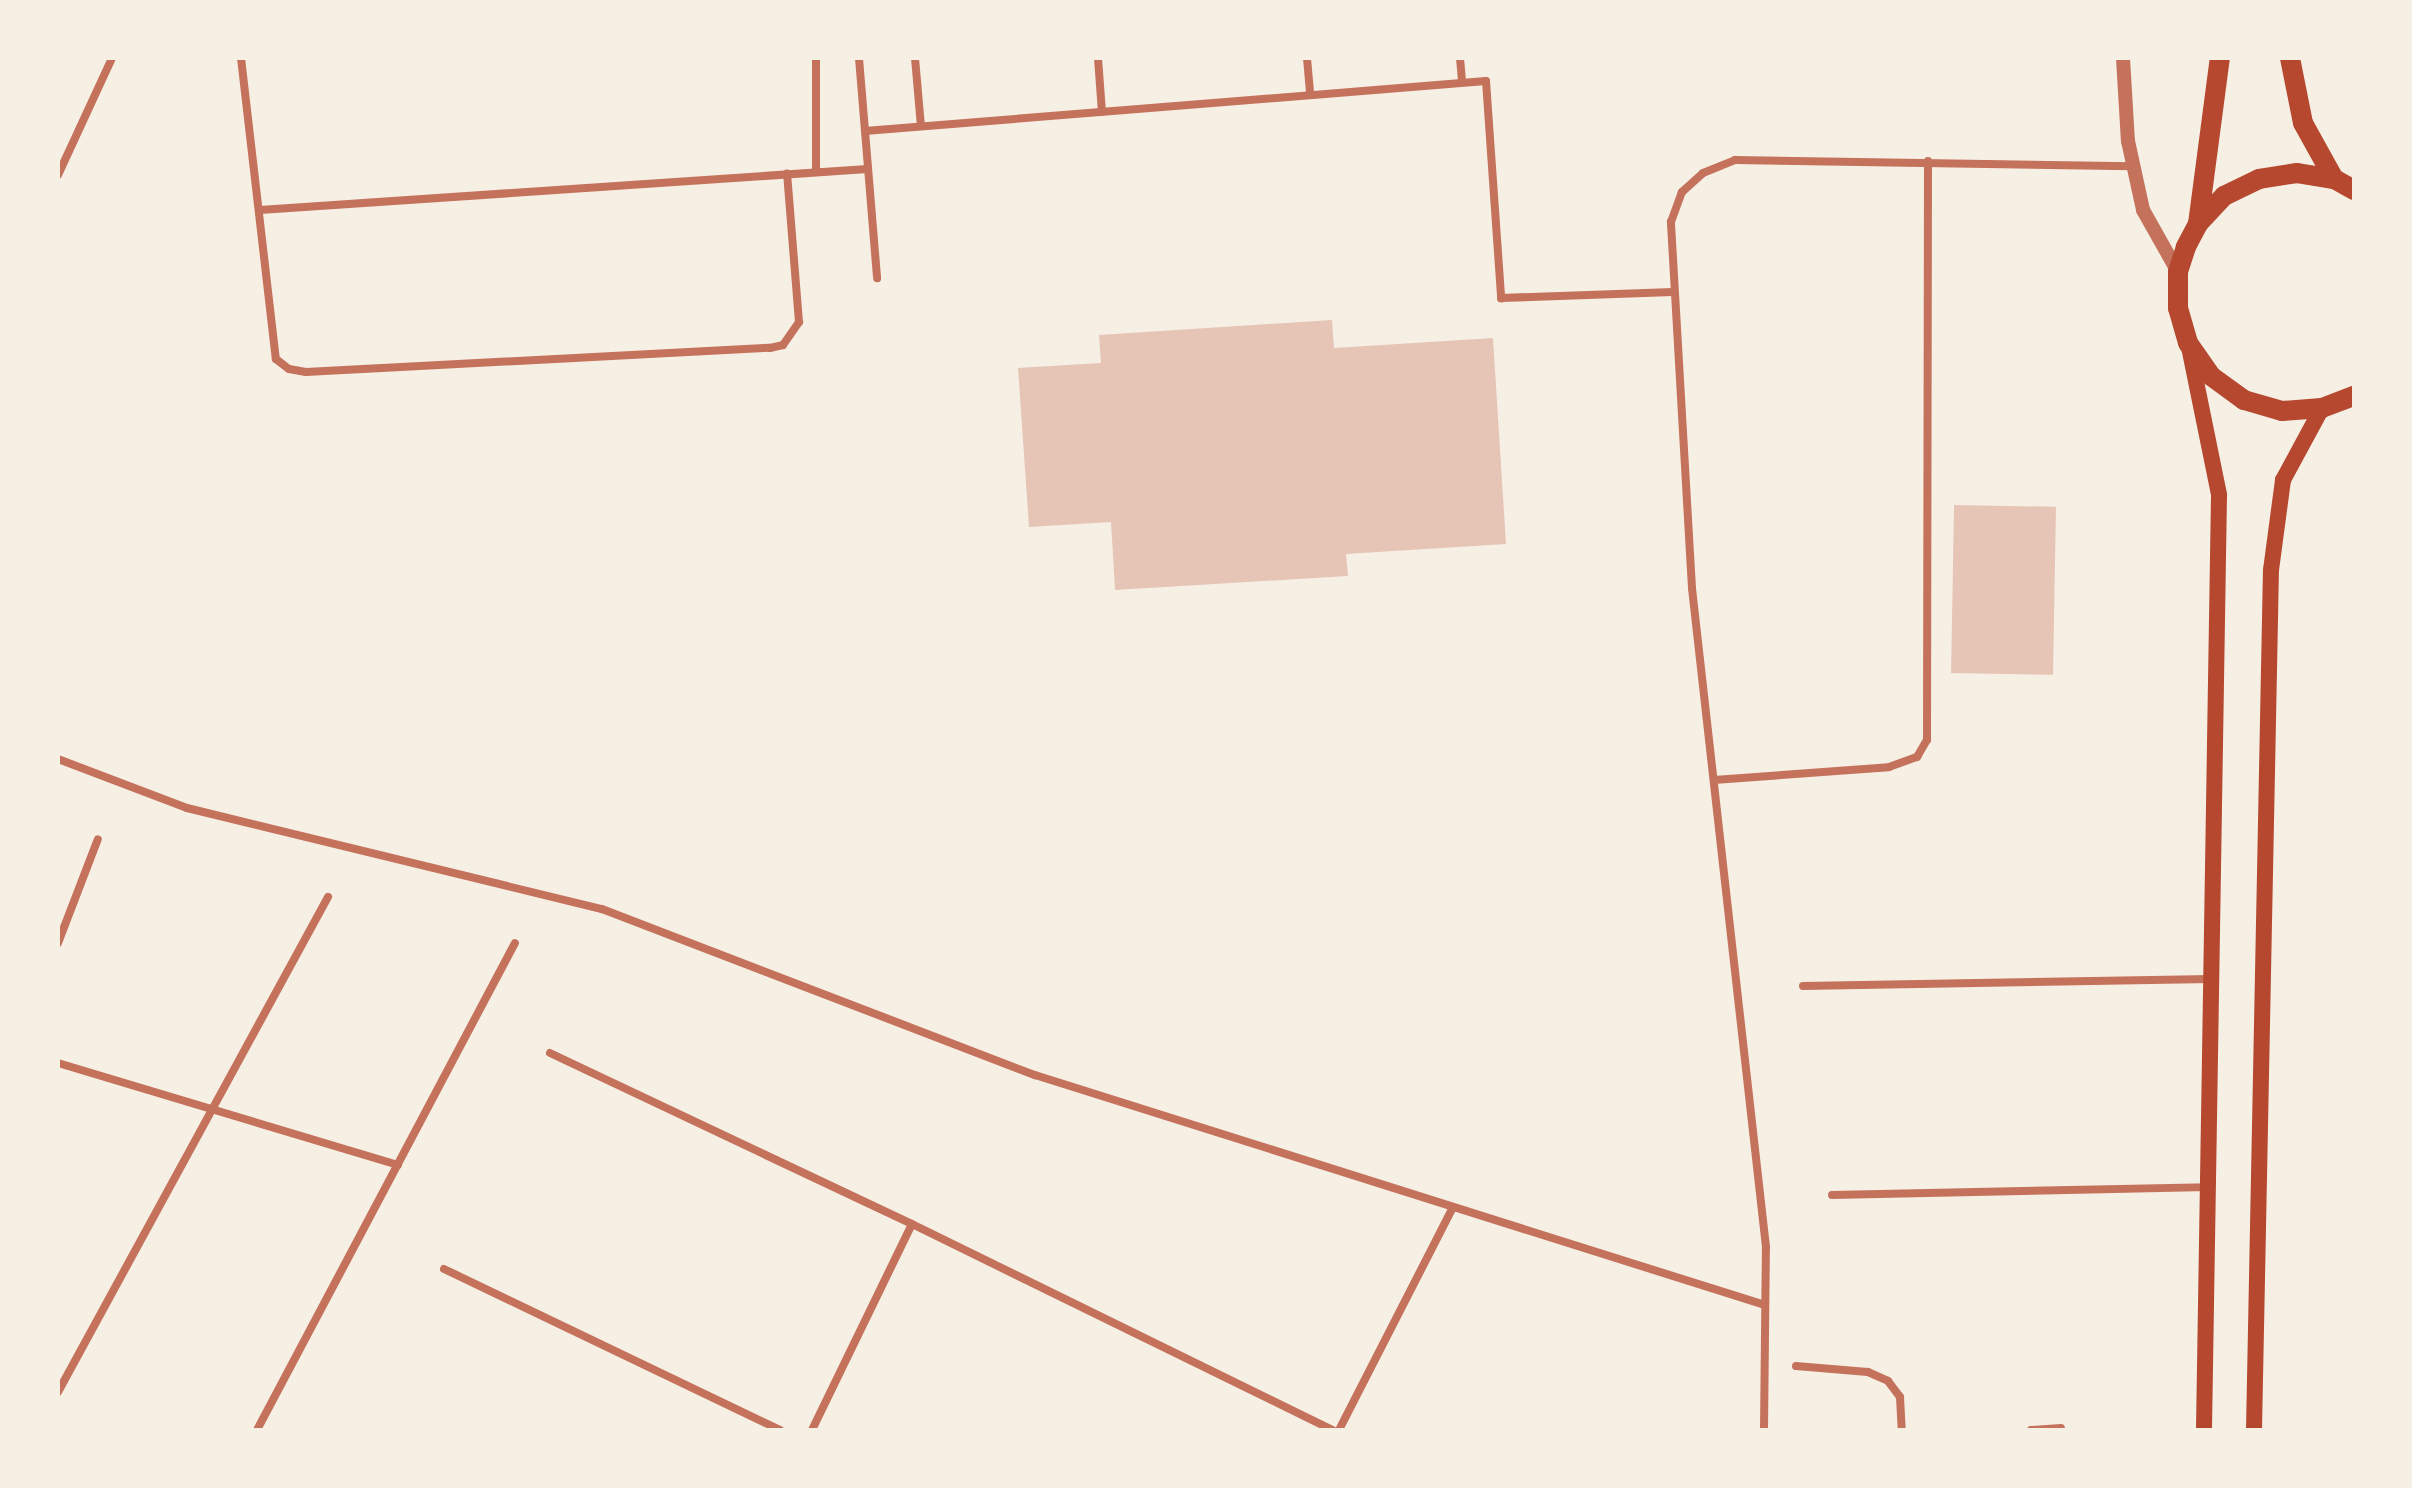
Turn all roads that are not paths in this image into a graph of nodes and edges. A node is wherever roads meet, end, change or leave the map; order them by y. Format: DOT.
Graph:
graph roads {
  1 [pos="112,58"];
  2 [pos="241,58"];
  3 [pos="816,58"];
  4 [pos="859,58"];
  5 [pos="915,58"];
  6 [pos="1098,58"];
  7 [pos="1307,58"];
  8 [pos="1460,58"];
  9 [pos="2123,58"];
  10 [pos="2220,58"];
  11 [pos="2290,58"];
  12 [pos="1462,82"];
  13 [pos="1310,95"];
  14 [pos="1102,112"];
  15 [pos="921,126"];
  16 [pos="865,131"];
  17 [pos="1928,161"];
  18 [pos="2133,166"];
  19 [pos="868,169"];
  20 [pos="816,172"];
  21 [pos="787,173"];
  22 [pos="58,175"];
  23 [pos="2334,179"];
  24 [pos="2354,190"];
  25 [pos="260,210"];
  26 [pos="2198,224"];
  27 [pos="2178,272"];
  28 [pos="877,278"];
  29 [pos="1673,292"];
  30 [pos="2188,343"];
  31 [pos="2354,396"];
  32 [pos="2322,408"];
  33 [pos="58,759"];
  34 [pos="1714,780"];
  35 [pos="98,839"];
  36 [pos="328,897"];
  37 [pos="58,943"];
  38 [pos="515,943"];
  39 [pos="2211,979"];
  40 [pos="1803,986"];
  41 [pos="550,1053"];
  42 [pos="58,1063"];
  43 [pos="216,1108"];
  44 [pos="398,1165"];
  45 [pos="2208,1187"];
  46 [pos="1832,1195"];
  47 [pos="1453,1207"];
  48 [pos="912,1224"];
  49 [pos="444,1269"];
  50 [pos="1765,1305"];
  51 [pos="1796,1366"];
  52 [pos="58,1392"];
  53 [pos="2061,1428"];
  54 [pos="257,1430"];
  55 [pos="780,1430"];
  56 [pos="812,1430"];
  57 [pos="1333,1430"];
  58 [pos="1339,1430"];
  59 [pos="1764,1430"];
  60 [pos="1902,1430"];
  61 [pos="2031,1430"];
  62 [pos="2204,1430"];
  63 [pos="2254,1430"];
  1 -- 22 [label="street"];
  2 -- 25 [label="street"];
  3 -- 20 [label="street"];
  4 -- 16 [label="street"];
  5 -- 15 [label="street"];
  6 -- 14 [label="street"];
  7 -- 13 [label="street"];
  8 -- 12 [label="street"];
  9 -- 18 [label="street"];
  10 -- 26 [label="main road"];
  11 -- 23 [label="main road"];
  12 -- 13 [label="street"];
  12 -- 29 [label="street"];
  13 -- 14 [label="street"];
  14 -- 15 [label="street"];
  15 -- 16 [label="street"];
  16 -- 19 [label="street"];
  17 -- 18 [label="street"];
  17 -- 29 [label="street"];
  17 -- 34 [label="street"];
  18 -- 27 [label="street"];
  19 -- 20 [label="street"];
  19 -- 28 [label="street"];
  20 -- 21 [label="street"];
  21 -- 25 [label="street"];
  21 -- 25 [label="street"];
  23 -- 24 [label="main road"];
  23 -- 26 [label="main road"];
  26 -- 27 [label="main road"];
  27 -- 30 [label="main road"];
  29 -- 34 [label="street"];
  30 -- 32 [label="main road"];
  30 -- 39 [label="main road"];
  31 -- 32 [label="main road"];
  32 -- 63 [label="main road"];
  33 -- 47 [label="street"];
  34 -- 50 [label="street"];
  35 -- 37 [label="street"];
  36 -- 43 [label="street"];
  38 -- 44 [label="street"];
  39 -- 40 [label="street"];
  39 -- 45 [label="main road"];
  41 -- 48 [label="street"];
  42 -- 43 [label="street"];
  43 -- 44 [label="street"];
  43 -- 52 [label="street"];
  44 -- 54 [label="street"];
  45 -- 46 [label="street"];
  45 -- 62 [label="main road"];
  47 -- 50 [label="street"];
  47 -- 58 [label="street"];
  48 -- 56 [label="street"];
  48 -- 57 [label="street"];
  49 -- 55 [label="street"];
  50 -- 59 [label="street"];
  51 -- 60 [label="street"];
  53 -- 61 [label="street"];
}
